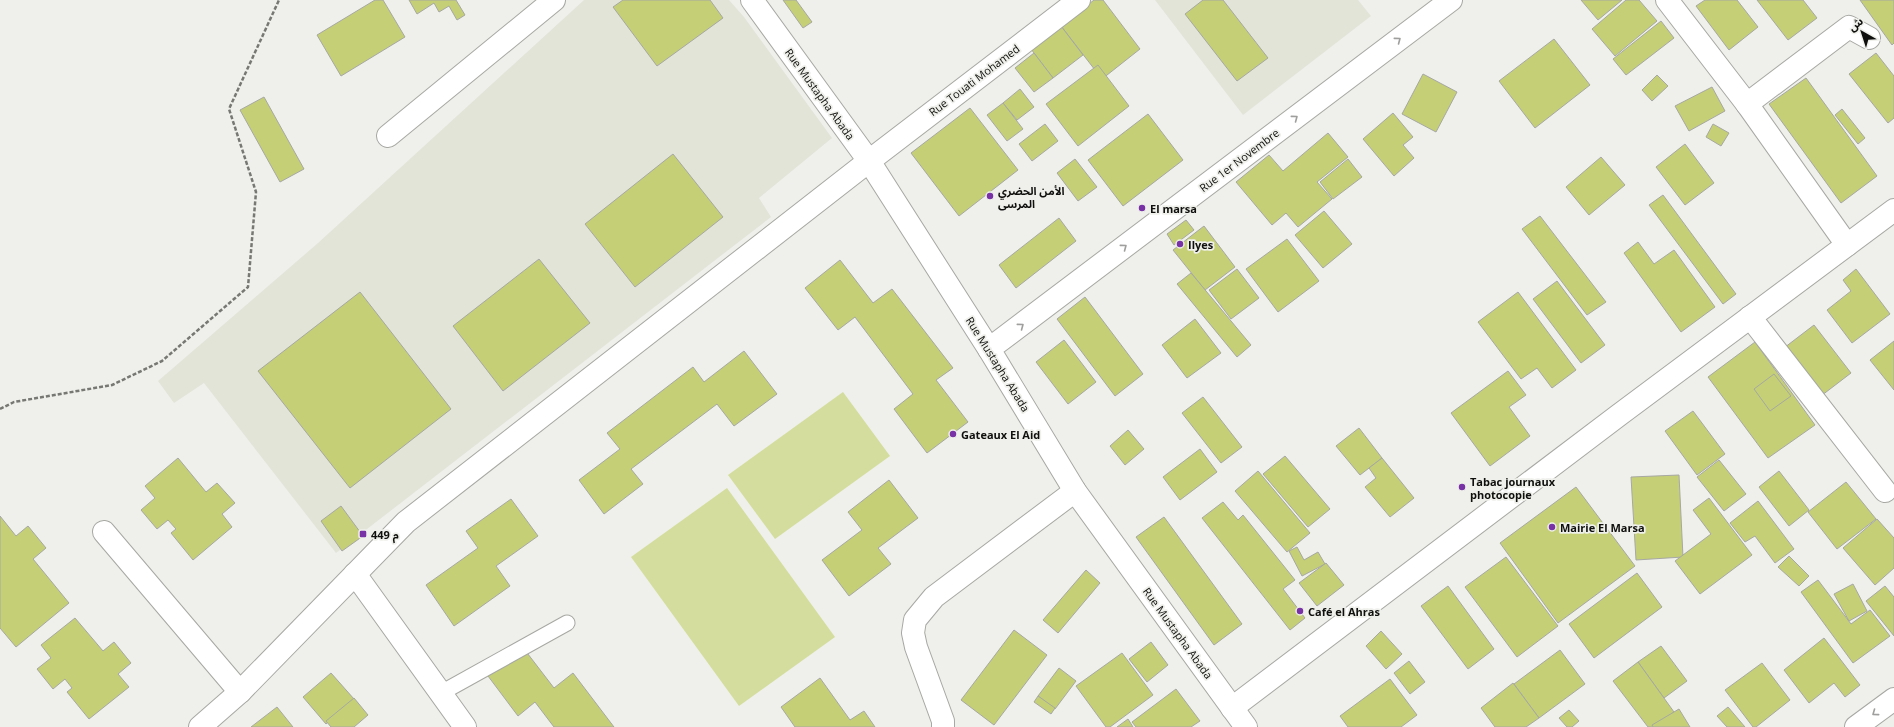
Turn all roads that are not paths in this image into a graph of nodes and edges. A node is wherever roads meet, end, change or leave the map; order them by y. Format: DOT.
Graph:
graph roads {
  1 [pos="554,0"];
  2 [pos="752,0"];
  3 [pos="1079,0"];
  4 [pos="1451,0"];
  5 [pos="1667,0"];
  6 [pos="1869,38"];
  7 [pos="1747,104"];
  8 [pos="388,136"];
  9 [pos="869,161"];
  10 [pos="1894,210"];
  11 [pos="1847,245"];
  12 [pos="1750,317"];
  13 [pos="990,349"];
  14 [pos="1075,491"];
  15 [pos="1885,491"];
  16 [pos="104,532"];
  17 [pos="356,574"];
  18 [pos="567,623"];
  19 [pos="240,692"];
  20 [pos="441,693"];
  21 [pos="1894,699"];
  22 [pos="1232,708"];
  23 [pos="200,727"];
  24 [pos="465,727"];
  25 [pos="943,727"];
  26 [pos="1246,727"];
  27 [pos="1856,727"];
  1 -- 8 [label="street"];
  2 -- 9 [label="street, Rue Mustapha Abada"];
  3 -- 9 [label="street, Rue Touati Mohamed"];
  13 -- 4 [label="street, Rue 1er Novembre, one-way"];
  5 -- 7 [label="street"];
  6 -- 7 [label="street"];
  7 -- 11 [label="street"];
  9 -- 13 [label="street, Rue Mustapha Abada"];
  9 -- 17 [label="street, Rue Touati Mohamed"];
  10 -- 11 [label="street"];
  11 -- 12 [label="street"];
  12 -- 15 [label="street"];
  12 -- 22 [label="street"];
  13 -- 14 [label="street, Rue Mustapha Abada"];
  14 -- 22 [label="street, Rue Mustapha Abada"];
  14 -- 25 [label="street"];
  16 -- 19 [label="street"];
  17 -- 19 [label="street, Rue Touati Mohamed"];
  17 -- 20 [label="street"];
  18 -- 20 [label="lane"];
  19 -- 23 [label="street, Rue Touati Mohamed"];
  20 -- 24 [label="street"];
  21 -- 27 [label="street, one-way"];
  22 -- 26 [label="street, Rue Mustapha Abada"];
}
